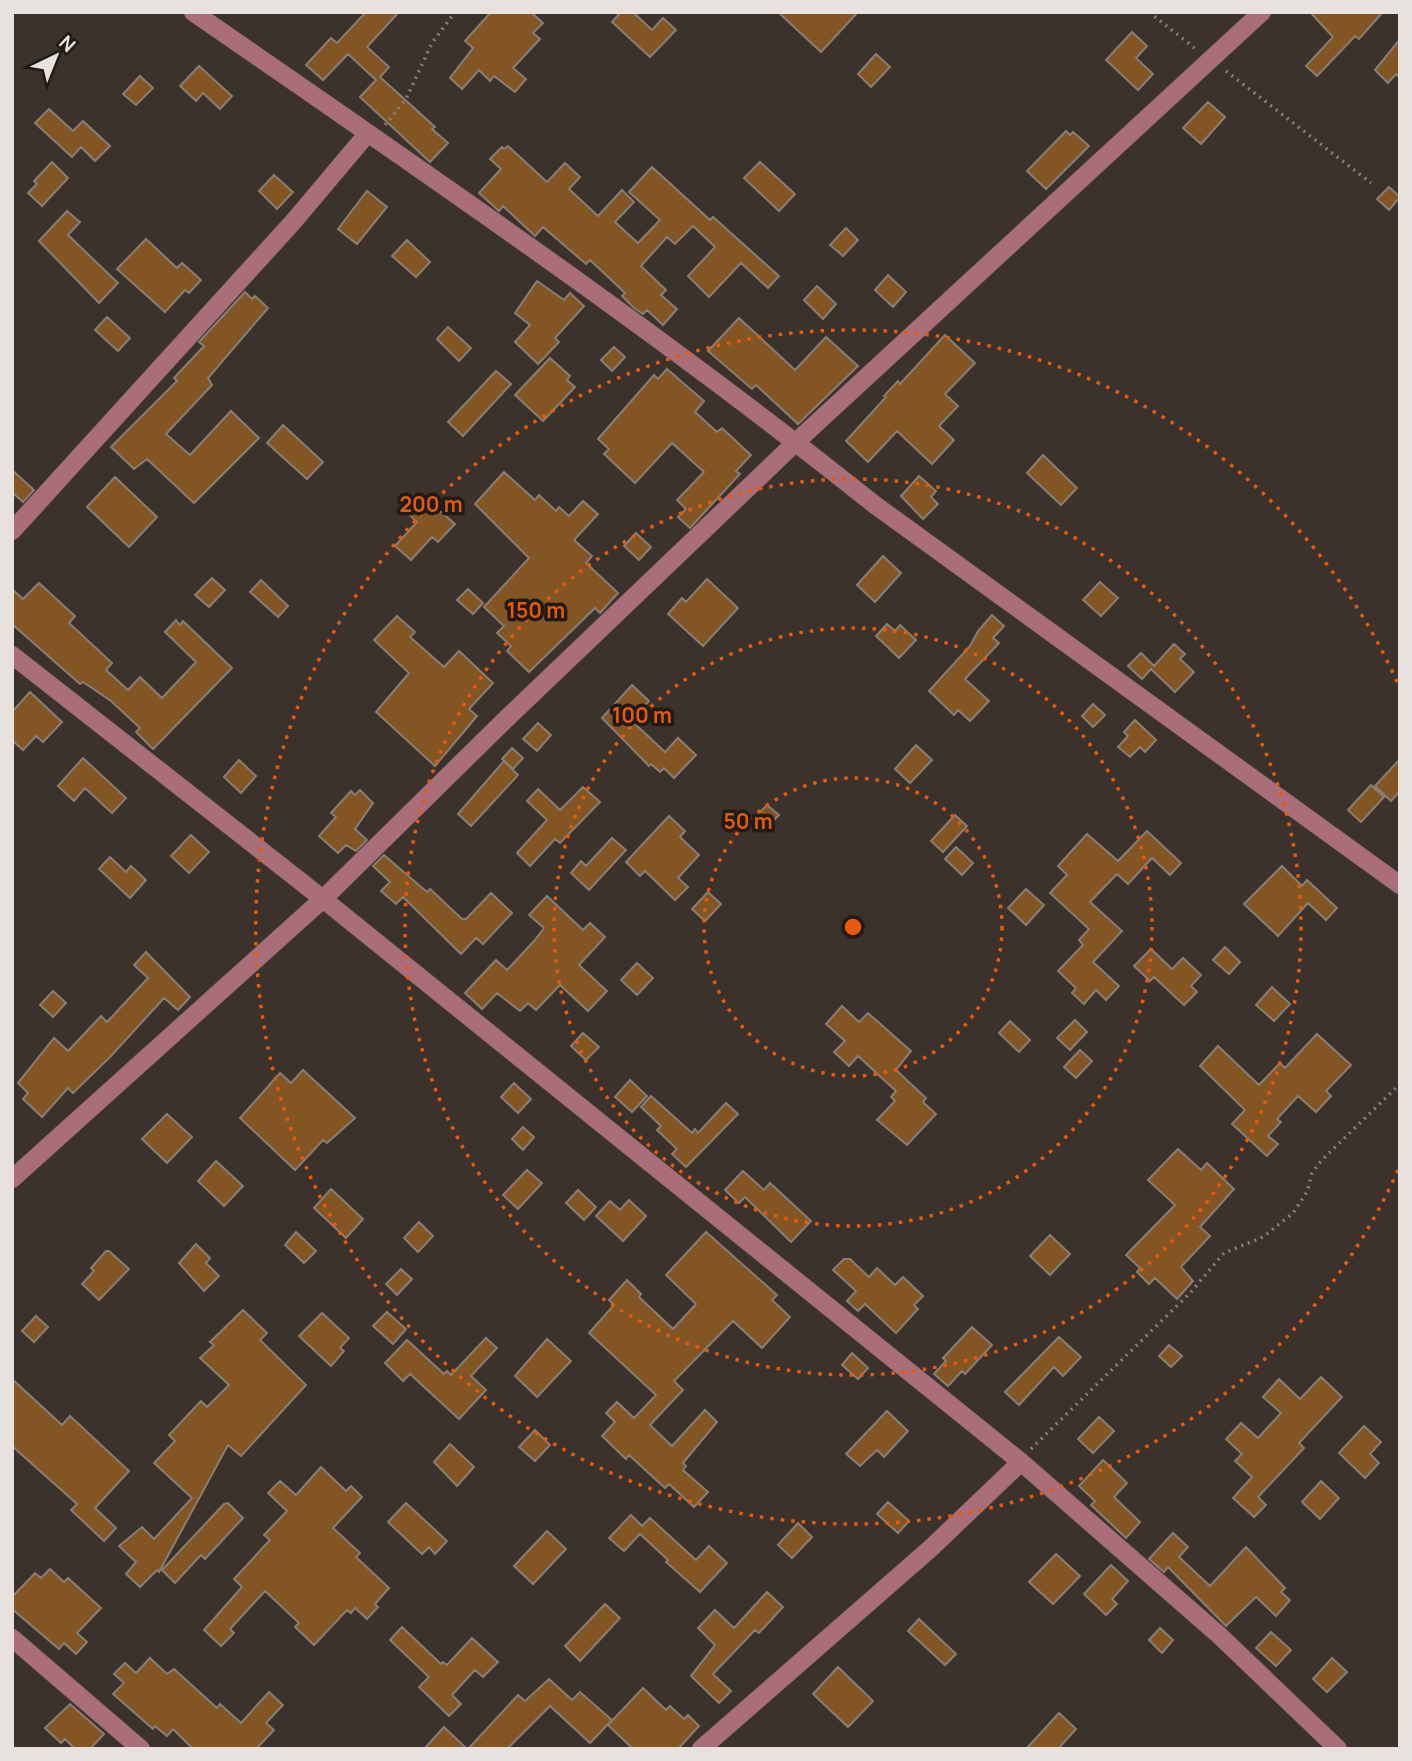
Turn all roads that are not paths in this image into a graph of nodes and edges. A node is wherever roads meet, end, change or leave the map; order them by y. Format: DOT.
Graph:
graph roads {
  1 [pos="193,12"];
  2 [pos="1262,12"];
  3 [pos="368,133"];
  4 [pos="796,442"];
  5 [pos="12,531"];
  6 [pos="12,655"];
  7 [pos="1400,885"];
  8 [pos="323,900"];
  9 [pos="12,1179"];
  10 [pos="1021,1462"];
  11 [pos="12,1638"];
  12 [pos="141,1749"];
  13 [pos="701,1749"];
  14 [pos="1338,1749"];
  1 -- 3 [label="street"];
  2 -- 4 [label="street"];
  3 -- 4 [label="street"];
  3 -- 5 [label="street"];
  4 -- 7 [label="street"];
  4 -- 8 [label="street"];
  6 -- 8 [label="street"];
  8 -- 9 [label="street"];
  8 -- 10 [label="street"];
  10 -- 13 [label="street"];
  10 -- 14 [label="street"];
  11 -- 12 [label="street"];
}
